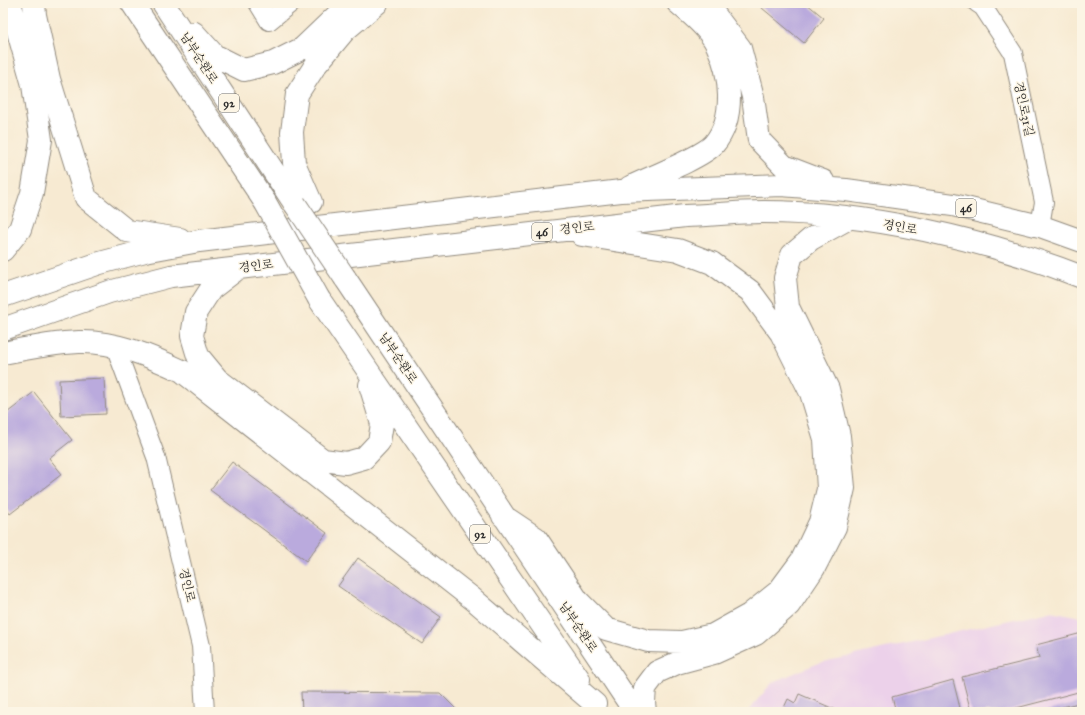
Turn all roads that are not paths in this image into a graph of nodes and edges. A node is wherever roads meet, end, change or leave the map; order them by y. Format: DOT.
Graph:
graph roads {
  1 [pos="10,3"];
  2 [pos="34,3"];
  3 [pos="132,3"];
  4 [pos="163,3"];
  5 [pos="168,3"];
  6 [pos="258,3"];
  7 [pos="291,3"];
  8 [pos="350,3"];
  9 [pos="377,3"];
  10 [pos="678,3"];
  11 [pos="703,3"];
  12 [pos="977,3"];
  13 [pos="846,190"];
  14 [pos="621,191"];
  15 [pos="303,203"];
  16 [pos="849,218"];
  17 [pos="1040,226"];
  18 [pos="553,231"];
  19 [pos="199,242"];
  20 [pos="1082,242"];
  21 [pos="3,250"];
  22 [pos="237,269"];
  23 [pos="1082,277"];
  24 [pos="3,296"];
  25 [pos="3,330"];
  26 [pos="115,346"];
  27 [pos="3,353"];
  28 [pos="364,365"];
  29 [pos="503,516"];
  30 [pos="598,708"];
  31 [pos="205,712"];
  32 [pos="635,712"];
  33 [pos="645,712"];
  1 -- 21 [label="main road"];
  2 -- 19 [label="main road"];
  3 -- 28 [label="main road, 남부순환로 / 92, bridge"];
  4 -- 15 [label="main road, 남부순환로 / 92"];
  5 -- 8 [label="main road"];
  6 -- 7 [label="street"];
  9 -- 15 [label="main road"];
  10 -- 14 [label="main road"];
  11 -- 13 [label="main road"];
  12 -- 17 [label="street, 경인로31길"];
  13 -- 14 [label="main road, 46"];
  13 -- 17 [label="main road, 46"];
  14 -- 19 [label="main road, 46"];
  15 -- 29 [label="main road, 남부순환로 / 92, bridge"];
  16 -- 18 [label="main road, 경인로 / 46"];
  16 -- 23 [label="main road, 경인로 / 46"];
  16 -- 33 [label="main road"];
  17 -- 20 [label="main road, 46"];
  18 -- 22 [label="main road, 경인로 / 46"];
  18 -- 29 [label="main road"];
  19 -- 24 [label="main road, 46"];
  22 -- 25 [label="main road, 경인로 / 46"];
  22 -- 28 [label="main road"];
  26 -- 27 [label="main road"];
  26 -- 30 [label="main road"];
  26 -- 31 [label="street, 경인로"];
  28 -- 30 [label="main road, 남부순환로 / 92"];
  29 -- 32 [label="main road, 남부순환로 / 92"];
}
